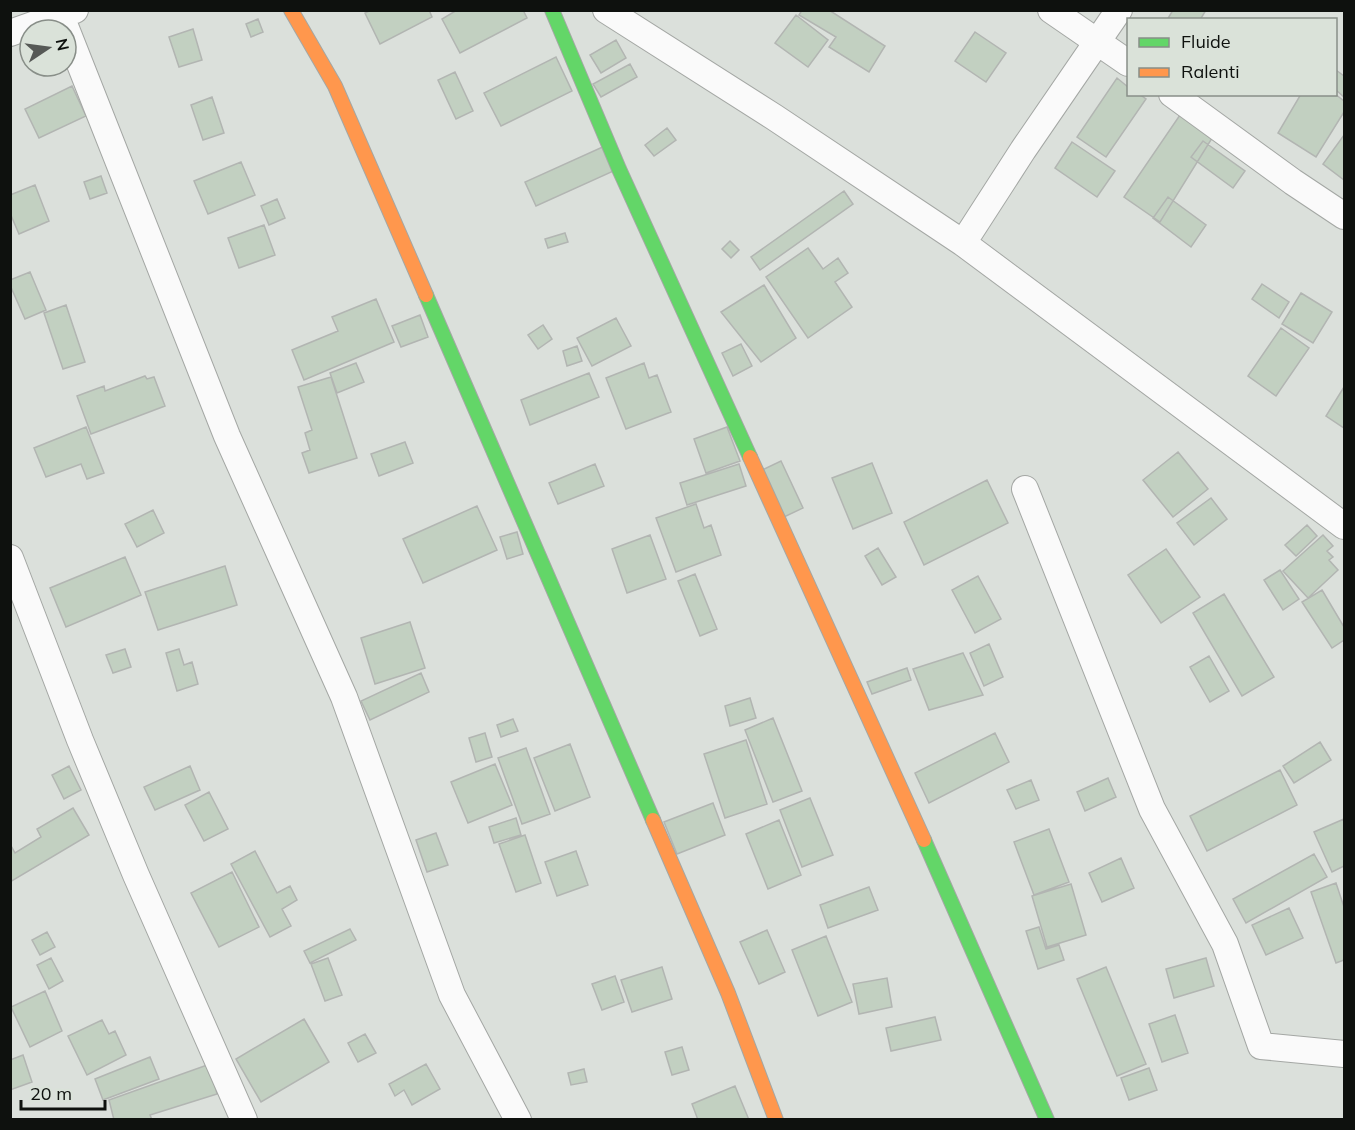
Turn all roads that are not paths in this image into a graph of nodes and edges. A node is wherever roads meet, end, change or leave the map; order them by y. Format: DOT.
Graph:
graph roads {
  1 [pos="291,10"];
  2 [pos="552,10"];
  3 [pos="606,10"];
  4 [pos="1051,10"];
  5 [pos="1119,10"];
  6 [pos="68,13"];
  7 [pos="10,33"];
  8 [pos="1098,41"];
  9 [pos="1127,62"];
  10 [pos="1175,96"];
  11 [pos="1344,216"];
  12 [pos="963,243"];
  13 [pos="1025,489"];
  14 [pos="1344,526"];
  15 [pos="10,558"];
  16 [pos="1344,1054"];
  17 [pos="244,1119"];
  18 [pos="518,1119"];
  19 [pos="776,1119"];
  20 [pos="1047,1119"];
  1 -- 19 [label="street"];
  2 -- 20 [label="street"];
  3 -- 12 [label="street"];
  4 -- 8 [label="street"];
  5 -- 8 [label="street"];
  6 -- 7 [label="street"];
  6 -- 18 [label="street"];
  8 -- 9 [label="street"];
  8 -- 12 [label="street"];
  10 -- 11 [label="street"];
  12 -- 14 [label="street"];
  13 -- 16 [label="street"];
  15 -- 17 [label="street"];
}
